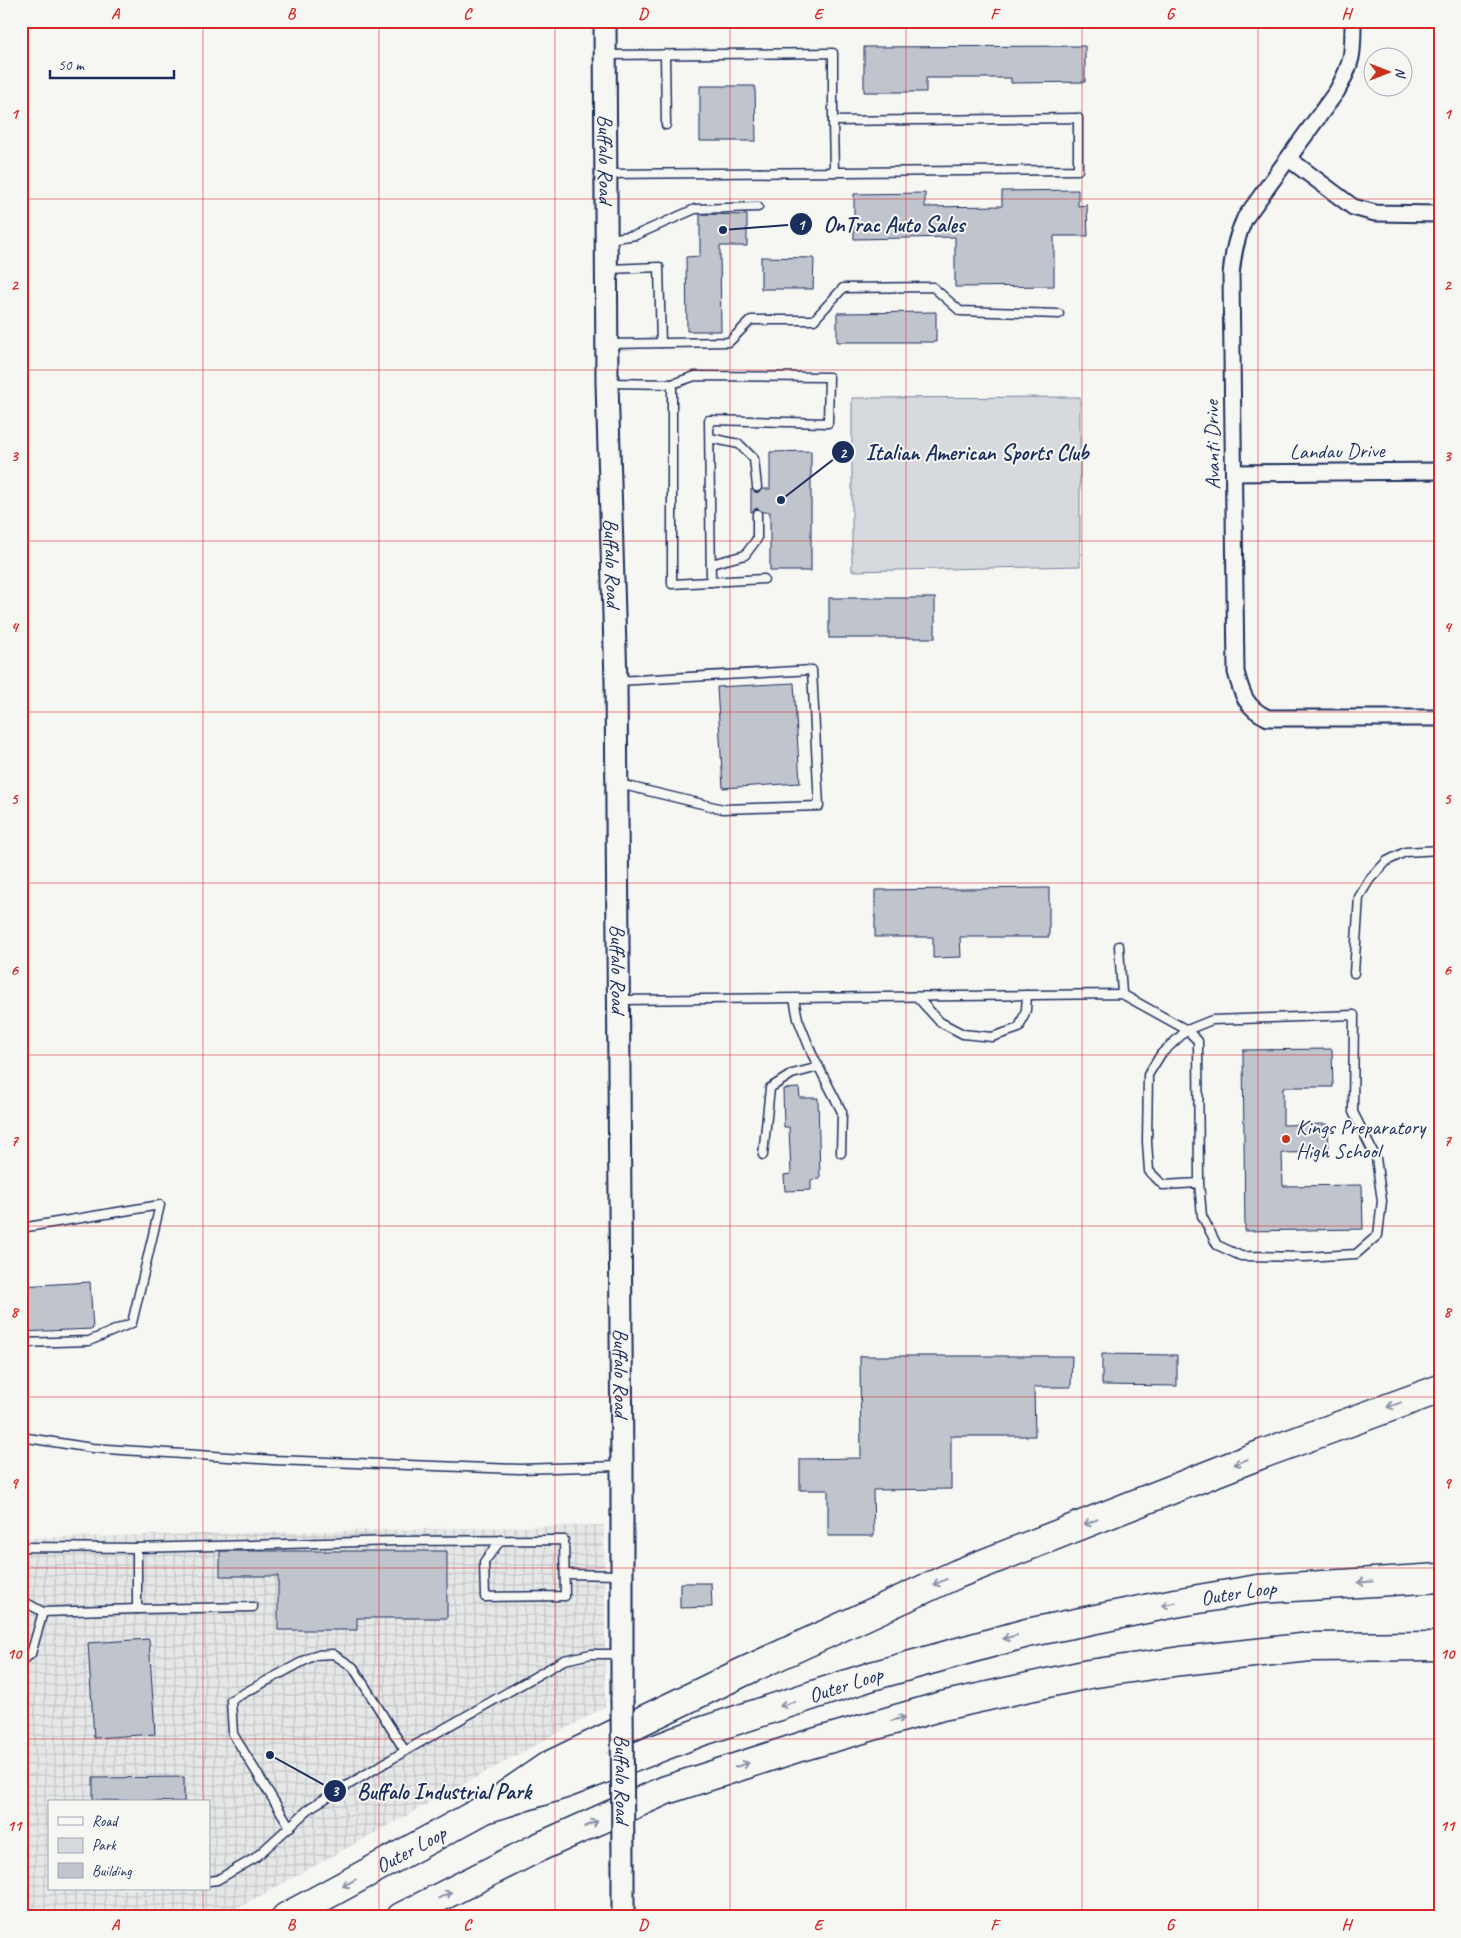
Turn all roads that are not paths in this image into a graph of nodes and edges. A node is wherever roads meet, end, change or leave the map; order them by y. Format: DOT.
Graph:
graph roads {
  1 [pos="605,21"];
  2 [pos="1353,21"];
  3 [pos="665,54"];
  4 [pos="605,55"];
  5 [pos="833,121"];
  6 [pos="666,125"];
  7 [pos="1288,159"];
  8 [pos="834,172"];
  9 [pos="606,174"];
  10 [pos="758,208"];
  11 [pos="1440,214"];
  12 [pos="606,239"];
  13 [pos="606,269"];
  14 [pos="1059,314"];
  15 [pos="661,343"];
  16 [pos="607,344"];
  17 [pos="607,383"];
  18 [pos="672,384"];
  19 [pos="710,438"];
  20 [pos="1440,472"];
  21 [pos="1234,473"];
  22 [pos="757,487"];
  23 [pos="757,514"];
  24 [pos="711,564"];
  25 [pos="764,579"];
  26 [pos="711,582"];
  27 [pos="616,681"];
  28 [pos="1440,718"];
  29 [pos="616,784"];
  30 [pos="1440,850"];
  31 [pos="1119,946"];
  32 [pos="1354,973"];
  33 [pos="1122,994"];
  34 [pos="1026,995"];
  35 [pos="916,997"];
  36 [pos="794,999"];
  37 [pos="619,1000"];
  38 [pos="1187,1030"];
  39 [pos="819,1067"];
  40 [pos="841,1153"];
  41 [pos="763,1155"];
  42 [pos="1199,1182"];
  43 [pos="21,1228"];
  44 [pos="21,1343"];
  45 [pos="1440,1389"];
  46 [pos="21,1437"];
  47 [pos="622,1466"];
  48 [pos="501,1540"];
  49 [pos="137,1548"];
  50 [pos="21,1550"];
  51 [pos="565,1574"];
  52 [pos="1440,1574"];
  53 [pos="621,1575"];
  54 [pos="1427,1578"];
  55 [pos="21,1600"];
  56 [pos="253,1607"];
  57 [pos="137,1609"];
  58 [pos="43,1612"];
  59 [pos="1440,1646"];
  60 [pos="622,1654"];
  61 [pos="21,1662"];
  62 [pos="405,1751"];
  63 [pos="485,1810"];
  64 [pos="290,1827"];
  65 [pos="210,1882"];
  66 [pos="286,1917"];
  67 [pos="402,1917"];
  68 [pos="623,1917"];
  1 -- 4 [label="main road, Buffalo Road"];
  2 -- 7 [label="street, Avanti Drive"];
  3 -- 4 [label="lane"];
  3 -- 5 [label="lane"];
  3 -- 6 [label="lane"];
  4 -- 9 [label="main road, Buffalo Road"];
  5 -- 8 [label="lane"];
  5 -- 8 [label="lane"];
  7 -- 11 [label="street"];
  7 -- 21 [label="street, Avanti Drive"];
  8 -- 9 [label="lane"];
  9 -- 12 [label="main road, Buffalo Road"];
  10 -- 12 [label="lane"];
  12 -- 13 [label="main road, Buffalo Road"];
  13 -- 15 [label="lane"];
  13 -- 16 [label="main road, Buffalo Road"];
  14 -- 15 [label="lane"];
  15 -- 16 [label="lane"];
  16 -- 17 [label="main road, Buffalo Road"];
  17 -- 18 [label="lane"];
  17 -- 27 [label="main road, Buffalo Road"];
  18 -- 19 [label="lane"];
  18 -- 26 [label="lane"];
  19 -- 22 [label="lane"];
  19 -- 24 [label="lane"];
  20 -- 21 [label="street, Landau Drive"];
  21 -- 28 [label="street, Avanti Drive"];
  23 -- 24 [label="lane"];
  24 -- 26 [label="lane"];
  25 -- 26 [label="lane"];
  27 -- 29 [label="main road, Buffalo Road"];
  27 -- 29 [label="lane"];
  29 -- 37 [label="main road, Buffalo Road"];
  30 -- 32 [label="lane"];
  31 -- 33 [label="lane"];
  33 -- 34 [label="lane"];
  33 -- 38 [label="lane"];
  34 -- 35 [label="lane"];
  34 -- 35 [label="lane"];
  35 -- 36 [label="lane"];
  36 -- 37 [label="lane"];
  36 -- 39 [label="lane"];
  37 -- 47 [label="main road, Buffalo Road"];
  38 -- 42 [label="lane"];
  38 -- 42 [label="lane"];
  38 -- 42 [label="lane"];
  39 -- 40 [label="lane"];
  39 -- 41 [label="lane"];
  43 -- 44 [label="lane"];
  45 -- 63 [label="highway, one-way"];
  46 -- 47 [label="lane"];
  47 -- 53 [label="main road, Buffalo Road"];
  48 -- 49 [label="lane"];
  48 -- 51 [label="lane"];
  48 -- 51 [label="lane"];
  49 -- 50 [label="lane"];
  49 -- 57 [label="lane"];
  51 -- 53 [label="lane"];
  52 -- 54 [label="highway, Outer Loop"];
  53 -- 60 [label="main road, Buffalo Road"];
  54 -- 63 [label="highway, Outer Loop, one-way"];
  55 -- 58 [label="lane"];
  56 -- 57 [label="lane"];
  57 -- 58 [label="lane"];
  58 -- 61 [label="lane"];
  67 -- 59 [label="highway, one-way"];
  60 -- 62 [label="lane"];
  60 -- 68 [label="main road, Buffalo Road, bridge"];
  62 -- 64 [label="lane"];
  62 -- 64 [label="lane"];
  63 -- 66 [label="highway, Outer Loop, one-way"];
  64 -- 65 [label="lane"];
}
